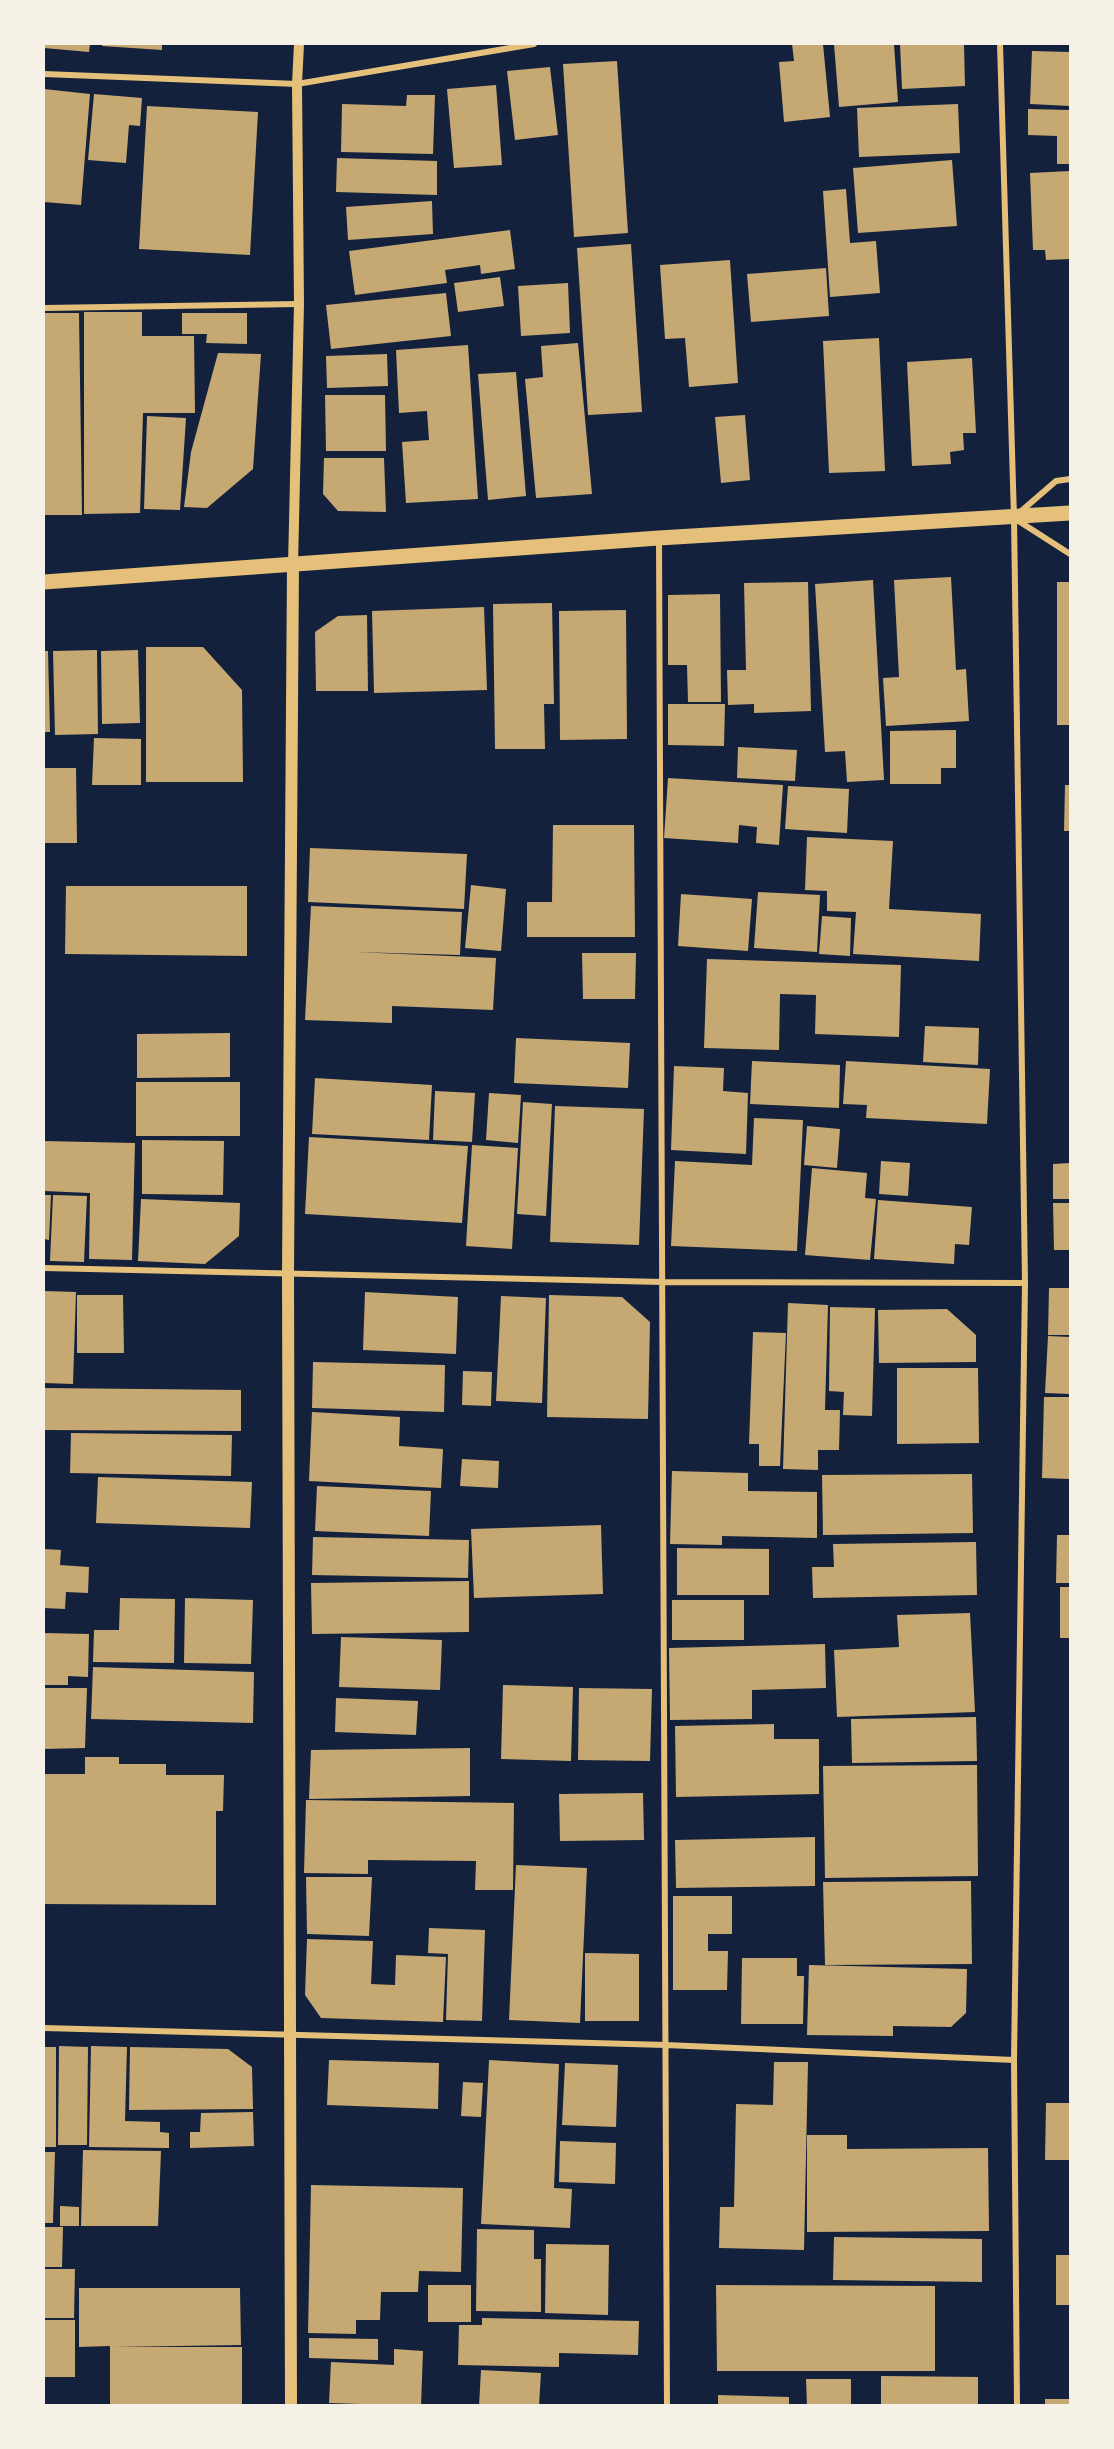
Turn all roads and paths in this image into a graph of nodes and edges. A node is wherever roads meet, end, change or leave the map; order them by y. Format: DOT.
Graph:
graph roads {
  1 [pos="299,44"];
  2 [pos="534,44"];
  3 [pos="1000,44"];
  4 [pos="44,74"];
  5 [pos="297,84"];
  6 [pos="299,304"];
  7 [pos="44,308"];
  8 [pos="1071,479"];
  9 [pos="1071,513"];
  10 [pos="1014,518"];
  11 [pos="659,538"];
  12 [pos="1071,555"];
  13 [pos="293,565"];
  14 [pos="44,582"];
  15 [pos="44,1268"];
  16 [pos="288,1272"];
  17 [pos="663,1282"];
  18 [pos="1025,1283"];
  19 [pos="44,2028"];
  20 [pos="292,2036"];
  21 [pos="666,2045"];
  22 [pos="1014,2060"];
  23 [pos="291,2406"];
  24 [pos="667,2406"];
  25 [pos="1017,2406"];
  1 -- 5 [label="street"];
  2 -- 5 [label="street"];
  3 -- 10 [label="street"];
  4 -- 5 [label="street"];
  5 -- 6 [label="street"];
  6 -- 7 [label="street"];
  6 -- 13 [label="street"];
  8 -- 10 [label="street"];
  9 -- 10 [label="main road"];
  10 -- 11 [label="main road"];
  10 -- 12 [label="street"];
  10 -- 18 [label="street"];
  11 -- 13 [label="main road"];
  11 -- 17 [label="street"];
  13 -- 14 [label="main road"];
  13 -- 16 [label="main road"];
  15 -- 16 [label="street"];
  16 -- 17 [label="street"];
  16 -- 20 [label="main road"];
  17 -- 18 [label="street"];
  17 -- 21 [label="street"];
  18 -- 22 [label="street"];
  19 -- 20 [label="street"];
  20 -- 21 [label="street"];
  20 -- 23 [label="main road"];
  21 -- 22 [label="street"];
  21 -- 24 [label="street"];
  22 -- 25 [label="street"];
}
